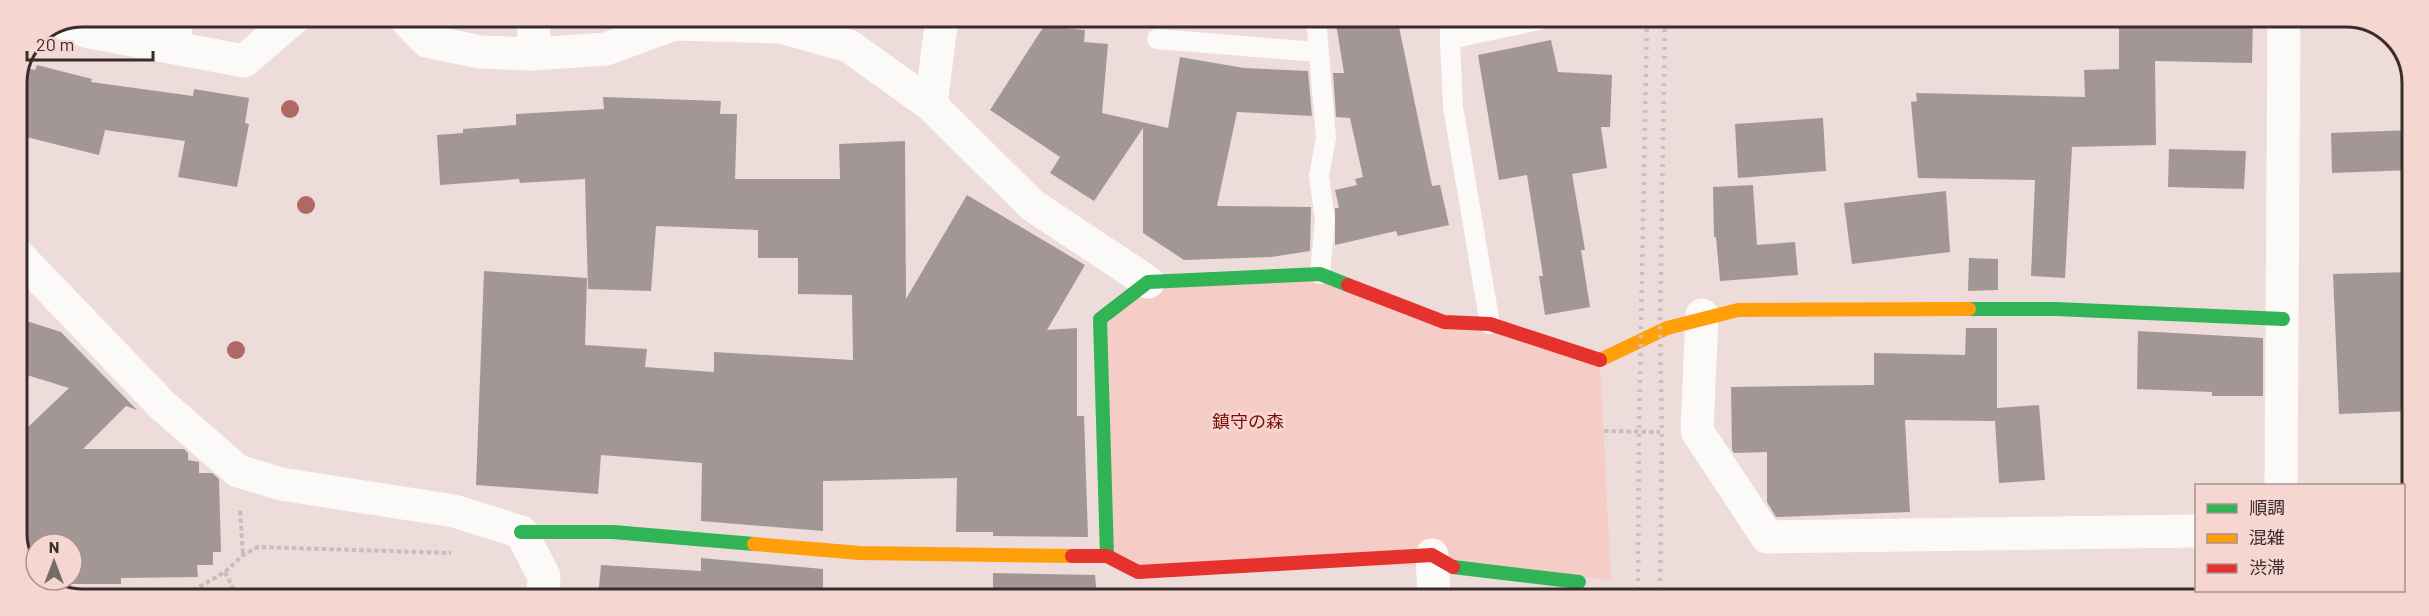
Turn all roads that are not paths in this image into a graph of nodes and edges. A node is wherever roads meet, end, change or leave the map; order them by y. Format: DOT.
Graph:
graph roads {
  1 [pos="283,27"];
  2 [pos="414,27"];
  3 [pos="534,27"];
  4 [pos="666,27"];
  5 [pos="793,27"];
  6 [pos="941,27"];
  7 [pos="1316,27"];
  8 [pos="1449,27"];
  9 [pos="1506,27"];
  10 [pos="2284,27"];
  11 [pos="75,28"];
  12 [pos="175,32"];
  13 [pos="1157,39"];
  14 [pos="1450,39"];
  15 [pos="1317,52"];
  16 [pos="534,54"];
  17 [pos="931,105"];
  18 [pos="27,264"];
  19 [pos="1320,274"];
  20 [pos="1148,282"];
  21 [pos="1702,315"];
  22 [pos="2283,319"];
  23 [pos="1490,324"];
  24 [pos="2281,484"];
  25 [pos="2195,531"];
  26 [pos="521,532"];
  27 [pos="1432,555"];
  28 [pos="1107,556"];
  29 [pos="1580,582"];
  30 [pos="543,589"];
  31 [pos="1434,589"];
  1 -- 12 [label="street"];
  2 -- 16 [label="street"];
  3 -- 16 [label="street"];
  4 -- 16 [label="street"];
  5 -- 17 [label="street"];
  6 -- 17 [label="street"];
  7 -- 15 [label="lane"];
  8 -- 14 [label="lane"];
  9 -- 14 [label="lane"];
  10 -- 22 [label="street"];
  11 -- 12 [label="street"];
  13 -- 15 [label="lane"];
  14 -- 23 [label="lane"];
  15 -- 19 [label="lane"];
  17 -- 20 [label="street"];
  18 -- 26 [label="street"];
  19 -- 20 [label="street"];
  19 -- 23 [label="street"];
  20 -- 28 [label="street"];
  21 -- 22 [label="street"];
  21 -- 23 [label="street"];
  21 -- 25 [label="street"];
  22 -- 24 [label="street"];
  26 -- 28 [label="street"];
  26 -- 30 [label="street"];
  27 -- 28 [label="street"];
  27 -- 29 [label="street"];
  27 -- 31 [label="street"];
}
